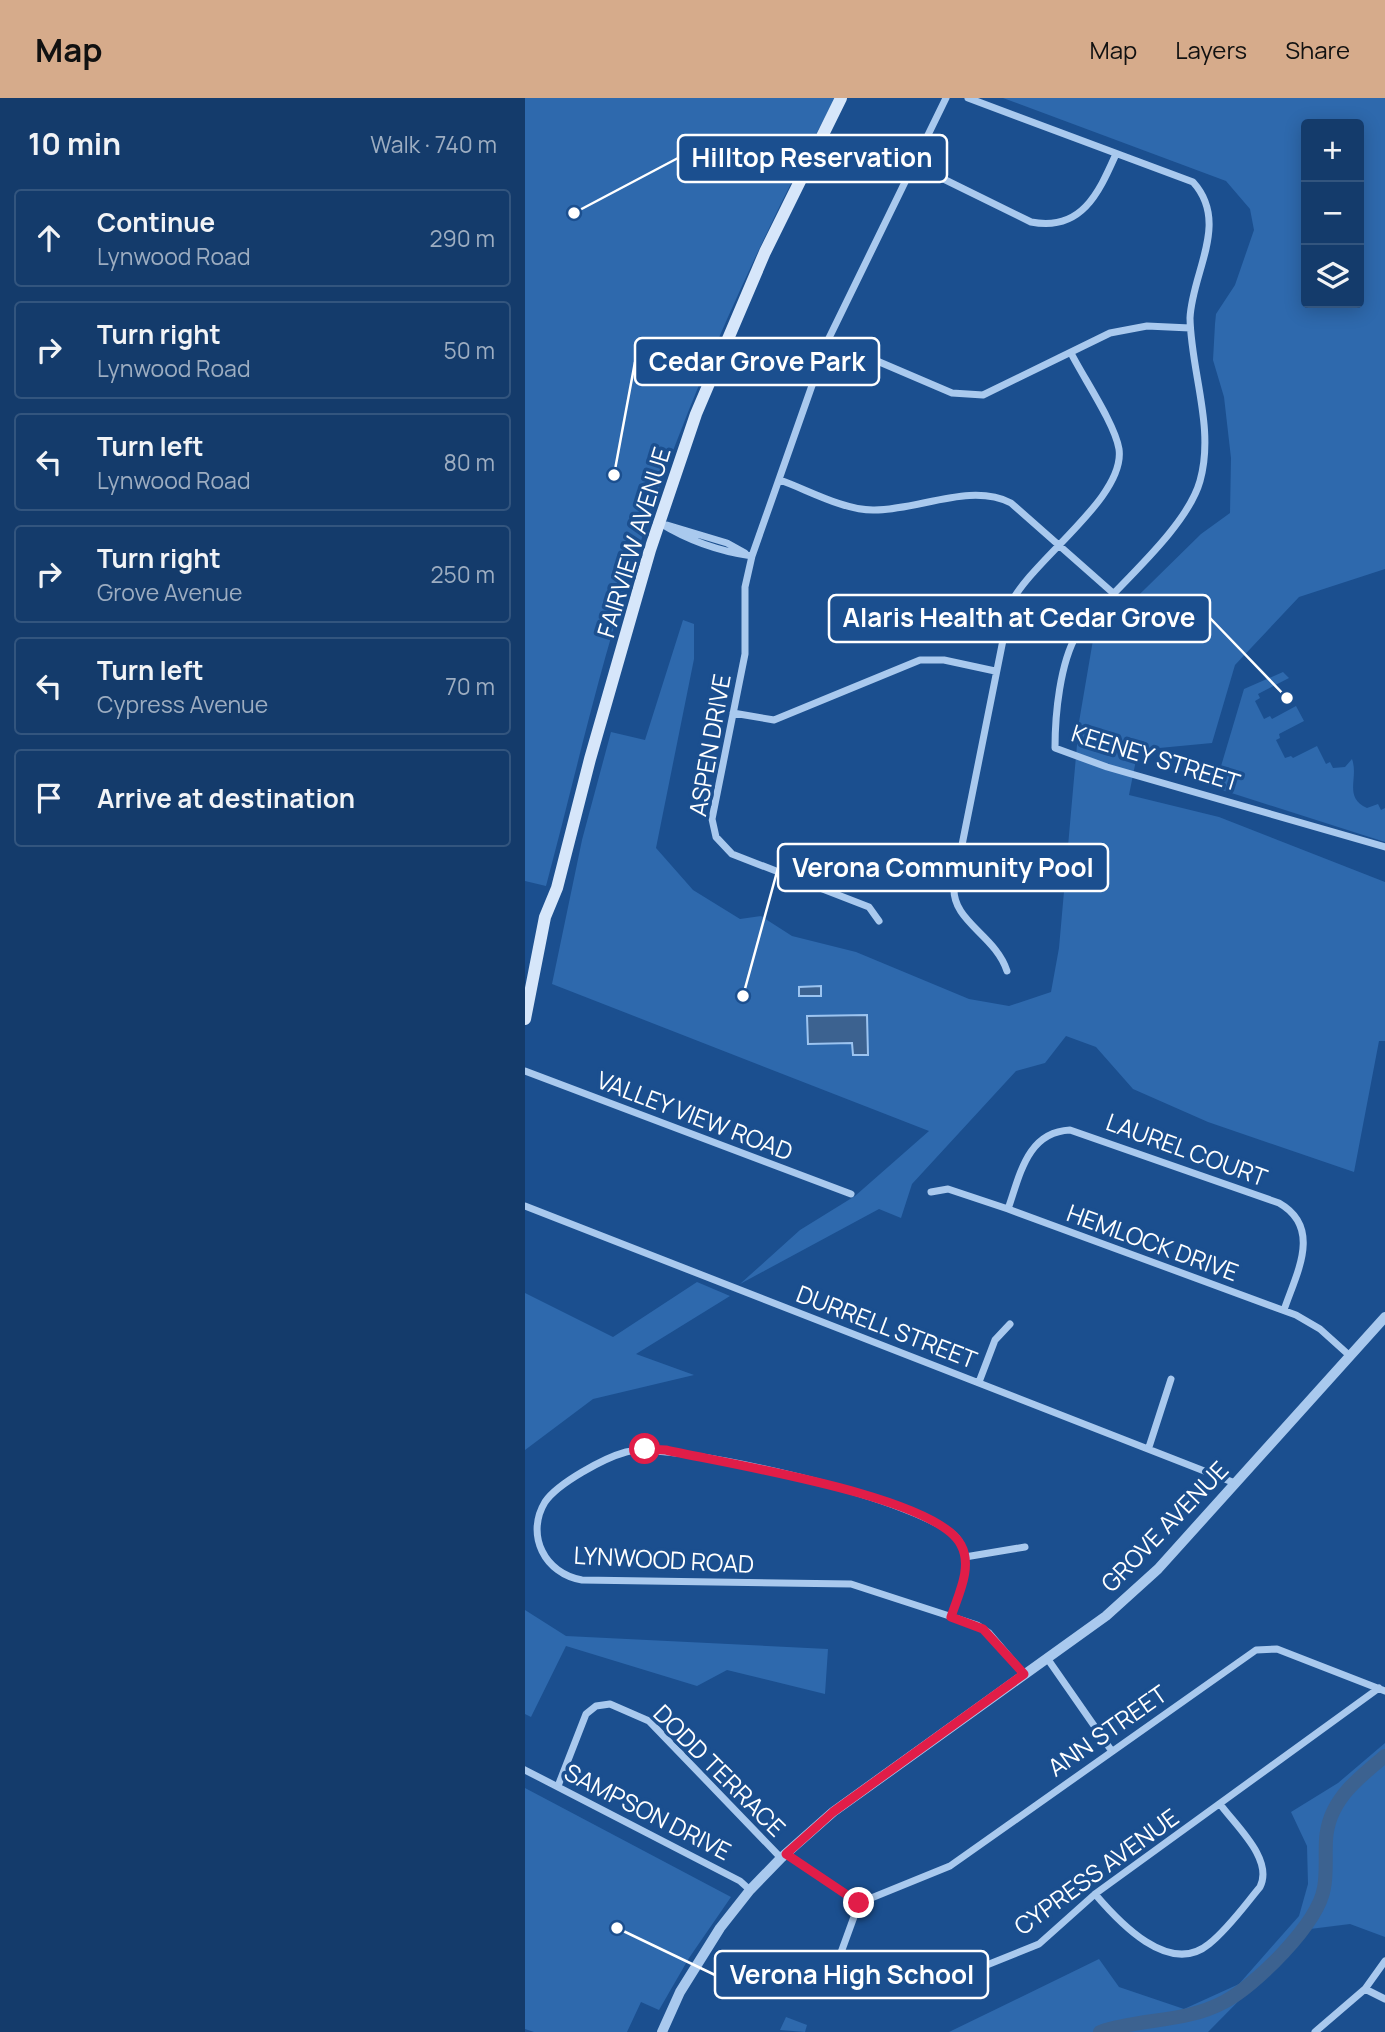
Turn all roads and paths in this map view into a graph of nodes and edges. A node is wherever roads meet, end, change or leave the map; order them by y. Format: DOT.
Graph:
graph roads {
  1 [pos="841,98"];
  2 [pos="946,98"];
  3 [pos="968,98"];
  4 [pos="1115,154"];
  5 [pos="915,165"];
  6 [pos="1190,328"];
  7 [pos="828,340"];
  8 [pos="1071,353"];
  9 [pos="780,480"];
  10 [pos="660,523"];
  11 [pos="1058,543"];
  12 [pos="751,556"];
  13 [pos="1113,593"];
  14 [pos="995,671"];
  15 [pos="733,713"];
  16 [pos="1385,847"];
  17 [pos="879,921"];
  18 [pos="1007,971"];
  19 [pos="525,1019"];
  20 [pos="525,1071"];
  21 [pos="931,1192"];
  22 [pos="851,1194"];
  23 [pos="525,1206"];
  24 [pos="1007,1209"];
  25 [pos="1284,1310"];
  26 [pos="1385,1317"];
  27 [pos="1010,1324"];
  28 [pos="1350,1356"];
  29 [pos="1171,1379"];
  30 [pos="979,1382"];
  31 [pos="1149,1447"];
  32 [pos="1234,1483"];
  33 [pos="1025,1547"];
  34 [pos="965,1557"];
  35 [pos="951,1617"];
  36 [pos="1047,1658"];
  37 [pos="1024,1674"];
  38 [pos="1382,1690"];
  39 [pos="1111,1751"];
  40 [pos="525,1770"];
  41 [pos="558,1786"];
  42 [pos="1220,1804"];
  43 [pos="783,1856"];
  44 [pos="750,1890"];
  45 [pos="1095,1894"];
  46 [pos="859,1903"];
  47 [pos="1385,1961"];
  48 [pos="1365,1989"];
  49 [pos="1385,1999"];
  50 [pos="662,2032"];
  51 [pos="1315,2032"];
  1 -- 10 [label="main road, FAIRVIEW AVENUE"];
  2 -- 5 [label="street, ASPEN DRIVE"];
  3 -- 4 [label="street, KEENEY STREET"];
  4 -- 5 [label="street"];
  4 -- 6 [label="street, KEENEY STREET"];
  5 -- 7 [label="street, ASPEN DRIVE"];
  6 -- 8 [label="street"];
  6 -- 13 [label="street, KEENEY STREET"];
  7 -- 8 [label="street"];
  7 -- 9 [label="street, ASPEN DRIVE"];
  8 -- 11 [label="street"];
  9 -- 11 [label="street"];
  9 -- 12 [label="street, ASPEN DRIVE"];
  10 -- 12 [label="street"];
  10 -- 19 [label="main road, FAIRVIEW AVENUE"];
  11 -- 13 [label="street"];
  11 -- 14 [label="street"];
  12 -- 15 [label="street, ASPEN DRIVE"];
  13 -- 16 [label="street, KEENEY STREET"];
  14 -- 15 [label="street"];
  14 -- 18 [label="street"];
  15 -- 17 [label="street, ASPEN DRIVE"];
  20 -- 22 [label="street, VALLEY VIEW ROAD"];
  21 -- 24 [label="street, HEMLOCK DRIVE"];
  23 -- 30 [label="street, DURRELL STREET"];
  24 -- 25 [label="street, HEMLOCK DRIVE"];
  24 -- 25 [label="street, LAUREL COURT"];
  25 -- 28 [label="street, HEMLOCK DRIVE"];
  26 -- 28 [label="street, GROVE AVENUE"];
  27 -- 30 [label="street"];
  28 -- 32 [label="street, GROVE AVENUE"];
  29 -- 31 [label="street"];
  30 -- 31 [label="street, DURRELL STREET"];
  31 -- 32 [label="street, DURRELL STREET"];
  32 -- 36 [label="street, GROVE AVENUE"];
  33 -- 34 [label="street"];
  34 -- 35 [label="street"];
  34 -- 35 [label="street, LYNWOOD ROAD"];
  35 -- 37 [label="street, LYNWOOD ROAD"];
  36 -- 37 [label="street, GROVE AVENUE"];
  36 -- 39 [label="street"];
  37 -- 43 [label="street, GROVE AVENUE"];
  38 -- 39 [label="street, ANN STREET"];
  38 -- 42 [label="street, CYPRESS AVENUE"];
  39 -- 46 [label="street, ANN STREET"];
  40 -- 41 [label="street, SAMPSON DRIVE"];
  41 -- 43 [label="street, DODD TERRACE"];
  41 -- 44 [label="street, SAMPSON DRIVE"];
  42 -- 45 [label="street, CYPRESS AVENUE"];
  42 -- 45 [label="street"];
  43 -- 44 [label="street, GROVE AVENUE"];
  43 -- 46 [label="street"];
  44 -- 50 [label="street, GROVE AVENUE"];
  45 -- 46 [label="street, CYPRESS AVENUE"];
  47 -- 48 [label="street"];
  48 -- 49 [label="street"];
  48 -- 51 [label="street"];
}
